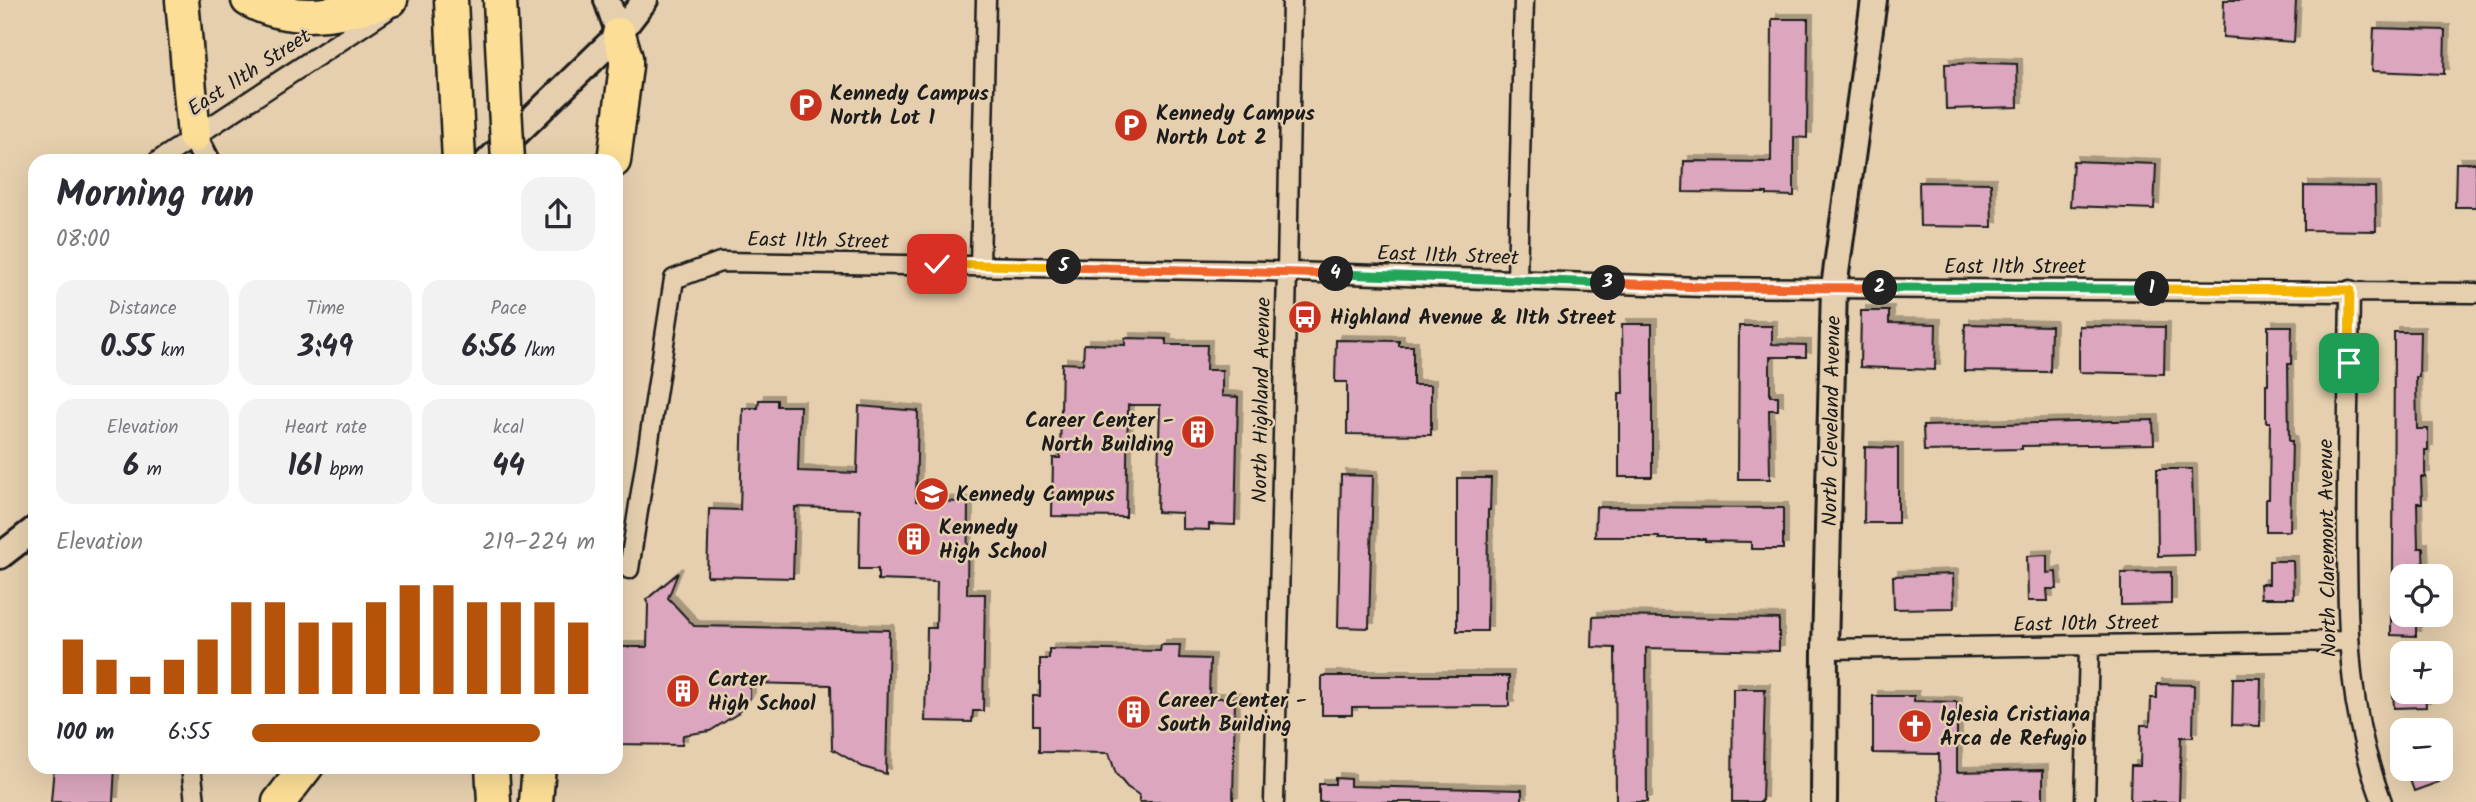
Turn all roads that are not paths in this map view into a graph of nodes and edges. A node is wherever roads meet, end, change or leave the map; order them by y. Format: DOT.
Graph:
graph roads {
  1 [pos="182,0"];
  2 [pos="197,0"];
  3 [pos="248,0"];
  4 [pos="391,0"];
  5 [pos="402,0"];
  6 [pos="500,0"];
  7 [pos="607,0"];
  8 [pos="645,0"];
  9 [pos="986,0"];
  10 [pos="1292,0"];
  11 [pos="1524,0"];
  12 [pos="1874,0"];
  13 [pos="452,10"];
  14 [pos="619,34"];
  15 [pos="201,148"];
  16 [pos="181,154"];
  17 [pos="469,154"];
  18 [pos="474,154"];
  19 [pos="508,154"];
  20 [pos="615,154"];
  21 [pos="980,265"];
  22 [pos="1287,272"];
  23 [pos="1517,280"];
  24 [pos="1834,287"];
  25 [pos="2350,290"];
  26 [pos="2476,293"];
  27 [pos="28,534"];
  28 [pos="0,556"];
  29 [pos="629,569"];
  30 [pos="2348,641"];
  31 [pos="2089,647"];
  32 [pos="1825,649"];
  33 [pos="192,774"];
  34 [pos="301,774"];
  35 [pos="492,774"];
  36 [pos="533,774"];
  37 [pos="538,774"];
  38 [pos="195,802"];
  39 [pos="279,802"];
  40 [pos="494,802"];
  41 [pos="535,802"];
  42 [pos="1274,802"];
  43 [pos="1824,802"];
  44 [pos="2085,802"];
  45 [pos="2382,802"];
  1 -- 15 [label="highway"];
  2 -- 15 [label="highway"];
  3 -- 4 [label="highway"];
  5 -- 15 [label="street, East 11th Street"];
  6 -- 19 [label="highway, bridge"];
  7 -- 14 [label="street"];
  8 -- 14 [label="street"];
  9 -- 21 [label="street"];
  10 -- 22 [label="street, North Highland Avenue"];
  11 -- 23 [label="street"];
  12 -- 24 [label="street, North Cleveland Avenue"];
  13 -- 17 [label="highway"];
  14 -- 18 [label="street"];
  14 -- 20 [label="highway"];
  15 -- 16 [label="street, East 11th Street"];
  21 -- 22 [label="street, East 11th Street"];
  21 -- 29 [label="street, East 11th Street"];
  22 -- 23 [label="street, East 11th Street"];
  22 -- 42 [label="street, North Highland Avenue"];
  23 -- 24 [label="street, East 11th Street"];
  24 -- 25 [label="street, East 11th Street"];
  24 -- 32 [label="street, North Cleveland Avenue"];
  25 -- 26 [label="street, East 11th Street"];
  25 -- 30 [label="street, North Claremont Avenue"];
  27 -- 28 [label="street"];
  30 -- 31 [label="street, East 10th Street"];
  30 -- 45 [label="street, North Claremont Avenue"];
  31 -- 32 [label="street, East 10th Street"];
  31 -- 44 [label="street"];
  32 -- 43 [label="street, North Cleveland Avenue"];
  33 -- 38 [label="street"];
  34 -- 39 [label="highway"];
  35 -- 40 [label="highway"];
  36 -- 41 [label="highway"];
  37 -- 41 [label="highway"];
}
